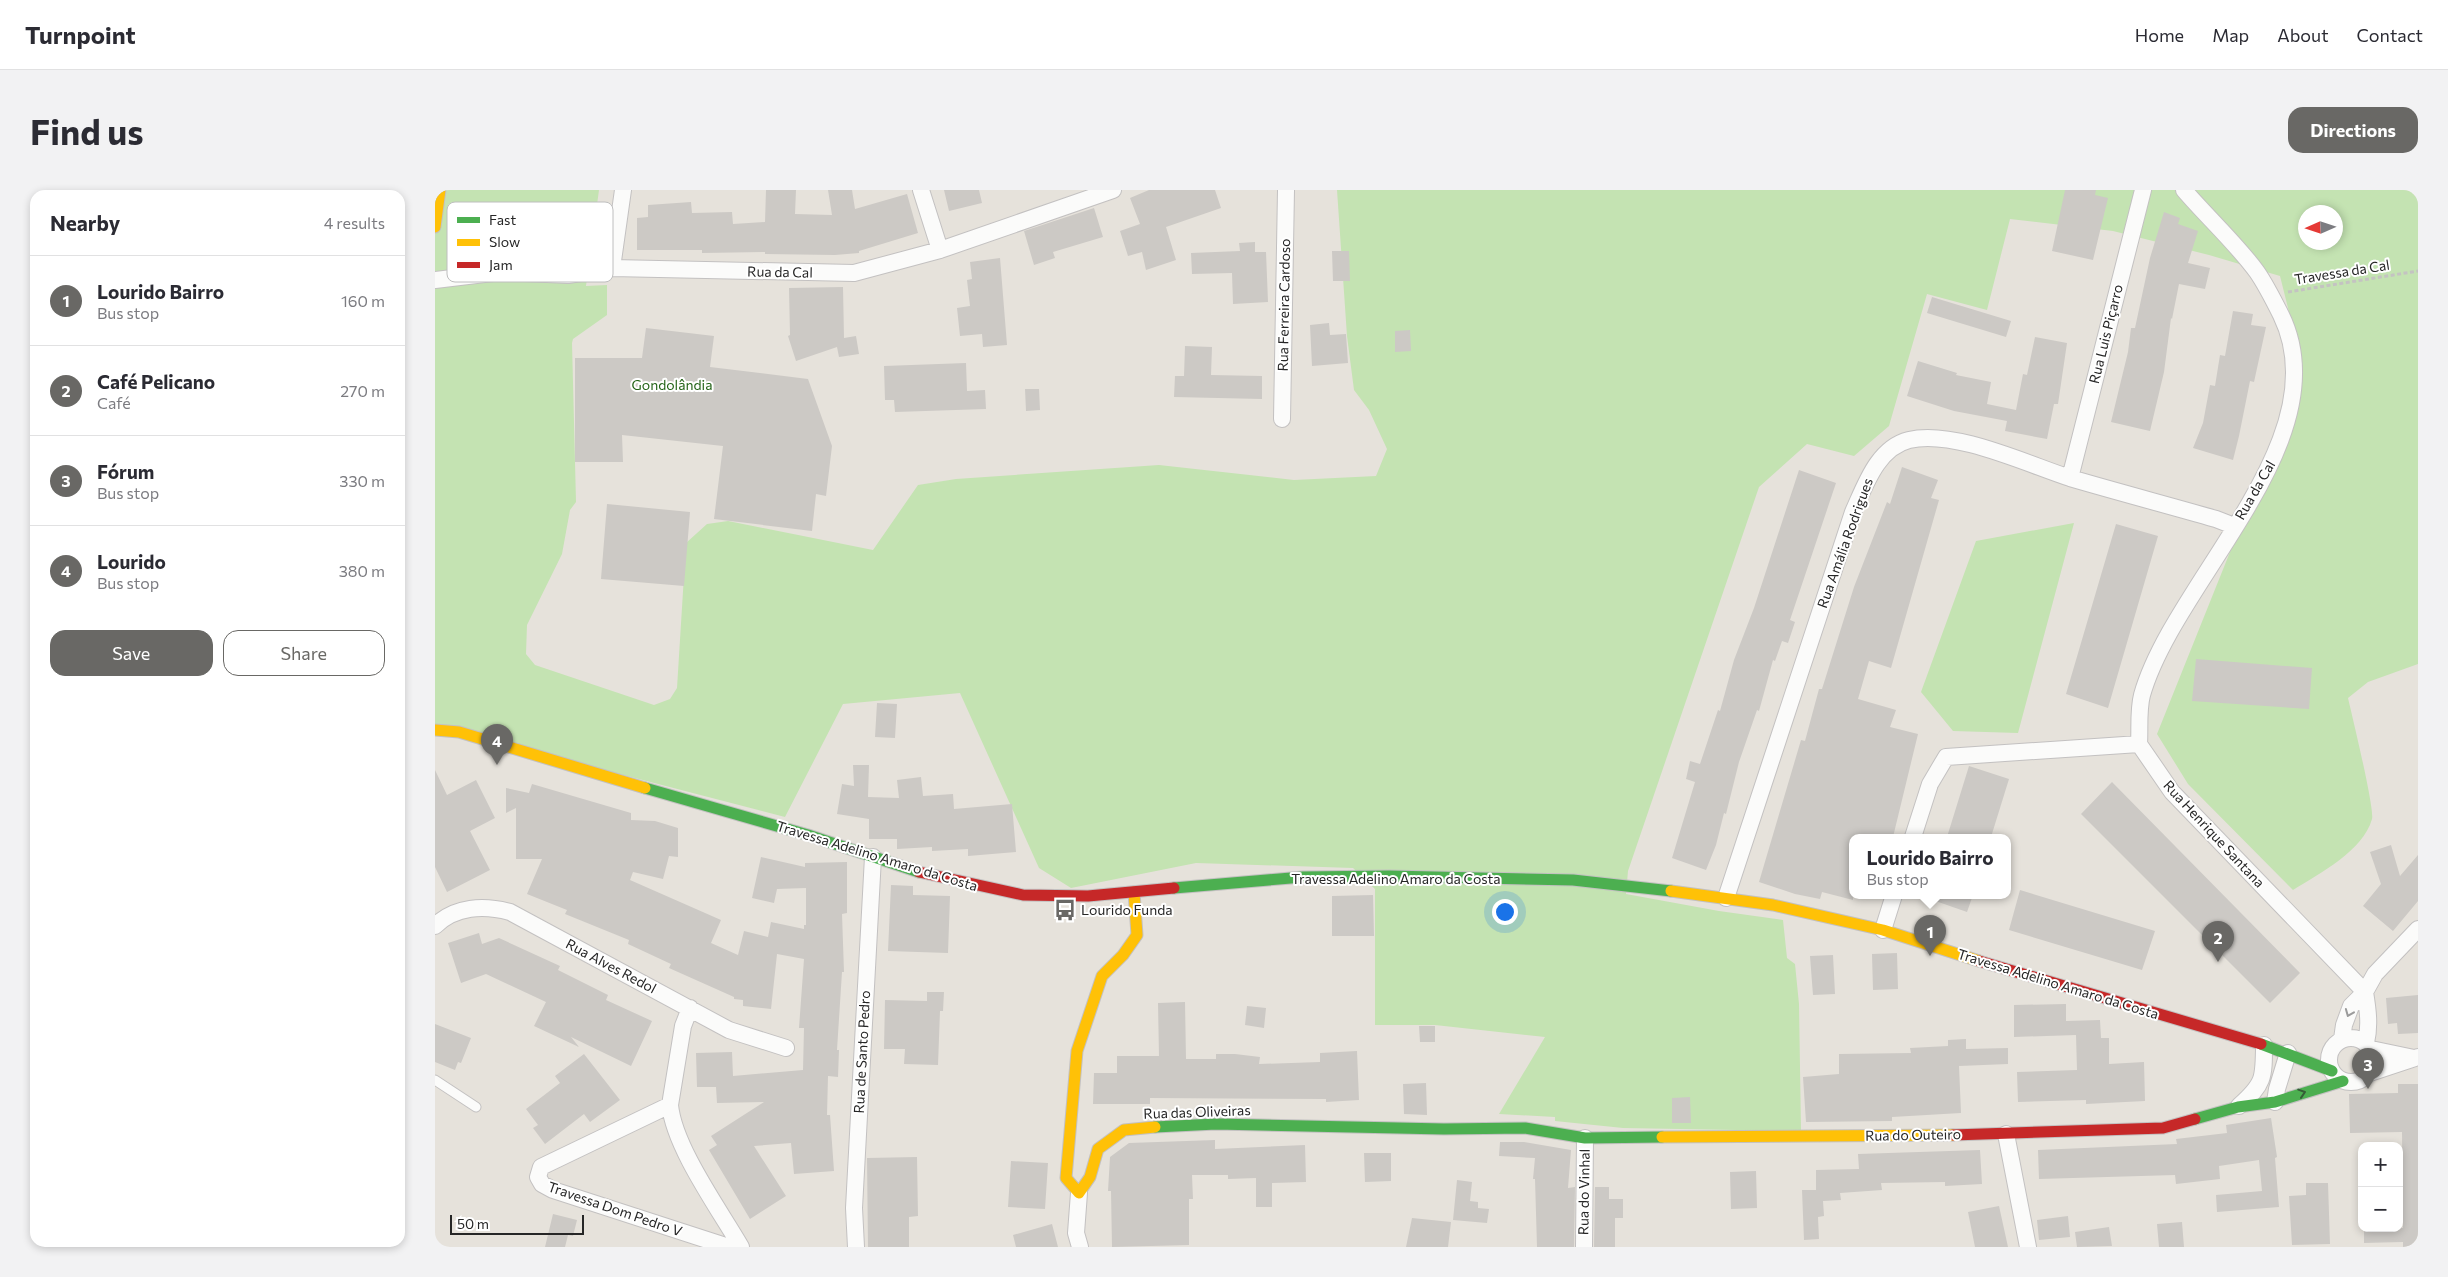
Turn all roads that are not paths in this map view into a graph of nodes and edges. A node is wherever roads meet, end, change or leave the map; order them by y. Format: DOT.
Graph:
graph roads {
  1 [pos="440,190"];
  2 [pos="623,190"];
  3 [pos="921,190"];
  4 [pos="1286,190"];
  5 [pos="2143,190"];
  6 [pos="2183,190"];
  7 [pos="1108,191"];
  8 [pos="435,227"];
  9 [pos="940,250"];
  10 [pos="613,261"];
  11 [pos="613,268"];
  12 [pos="1282,419"];
  13 [pos="2070,478"];
  14 [pos="2234,526"];
  15 [pos="435,730"];
  16 [pos="2139,744"];
  17 [pos="1914,834"];
  18 [pos="873,857"];
  19 [pos="1134,892"];
  20 [pos="1726,898"];
  21 [pos="1893,899"];
  22 [pos="437,919"];
  23 [pos="2418,929"];
  24 [pos="1883,930"];
  25 [pos="2365,992"];
  26 [pos="690,1008"];
  27 [pos="2337,1044"];
  28 [pos="2264,1045"];
  29 [pos="2368,1046"];
  30 [pos="786,1048"];
  31 [pos="2293,1055"];
  32 [pos="2416,1058"];
  33 [pos="2369,1073"];
  34 [pos="2338,1076"];
  35 [pos="435,1080"];
  36 [pos="2275,1102"];
  37 [pos="670,1105"];
  38 [pos="476,1107"];
  39 [pos="2238,1107"];
  40 [pos="2005,1134"];
  41 [pos="1585,1138"];
  42 [pos="1079,1193"];
  43 [pos="729,1247"];
  44 [pos="741,1247"];
  45 [pos="855,1247"];
  46 [pos="1080,1247"];
  47 [pos="1584,1247"];
  48 [pos="2028,1247"];
  1 -- 8 [label="street"];
  2 -- 10 [label="street"];
  3 -- 9 [label="street"];
  4 -- 12 [label="street, Rua Ferreira Cardoso"];
  5 -- 13 [label="street, Rua Luis Piçarro"];
  6 -- 14 [label="street, Rua da Cal"];
  7 -- 9 [label="street, Rua da Cal"];
  9 -- 11 [label="street, Rua da Cal"];
  13 -- 14 [label="street, Rua Amália Rodrigues"];
  13 -- 20 [label="street, Rua Amália Rodrigues"];
  14 -- 16 [label="street, Rua da Cal"];
  15 -- 18 [label="street, Travessa Adelino Amaro da Costa"];
  16 -- 17 [label="street"];
  16 -- 25 [label="street, Rua Henrique Santana"];
  18 -- 19 [label="street, Travessa Adelino Amaro da Costa"];
  18 -- 45 [label="street, Rua de Santo Pedro"];
  19 -- 20 [label="street, Travessa Adelino Amaro da Costa"];
  19 -- 42 [label="street"];
  20 -- 24 [label="street, Travessa Adelino Amaro da Costa"];
  21 -- 24 [label="street"];
  22 -- 26 [label="street, Rua Alves Redol"];
  23 -- 25 [label="street"];
  24 -- 28 [label="street, Travessa Adelino Amaro da Costa"];
  25 -- 27 [label="street, one-way"];
  25 -- 29 [label="street"];
  26 -- 30 [label="street, Rua Alves Redol"];
  26 -- 37 [label="street"];
  27 -- 29 [label="street"];
  27 -- 31 [label="street"];
  27 -- 34 [label="street"];
  28 -- 31 [label="street, Travessa Adelino Amaro da Costa"];
  28 -- 39 [label="street, Rua do Outeiro"];
  29 -- 32 [label="street"];
  29 -- 33 [label="street"];
  31 -- 34 [label="street, Travessa Adelino Amaro da Costa"];
  31 -- 36 [label="street"];
  32 -- 33 [label="street"];
  33 -- 34 [label="street"];
  36 -- 34 [label="street, Rua do Outeiro, one-way"];
  35 -- 38 [label="lane"];
  36 -- 39 [label="street, Rua do Outeiro"];
  37 -- 43 [label="street, Travessa Dom Pedro V"];
  37 -- 44 [label="street"];
  39 -- 40 [label="street, Rua do Outeiro"];
  40 -- 41 [label="street, Rua do Outeiro"];
  40 -- 48 [label="street"];
  41 -- 42 [label="street, Rua das Oliveiras"];
  41 -- 47 [label="street, Rua do Vinhal"];
  42 -- 46 [label="street"];
}
